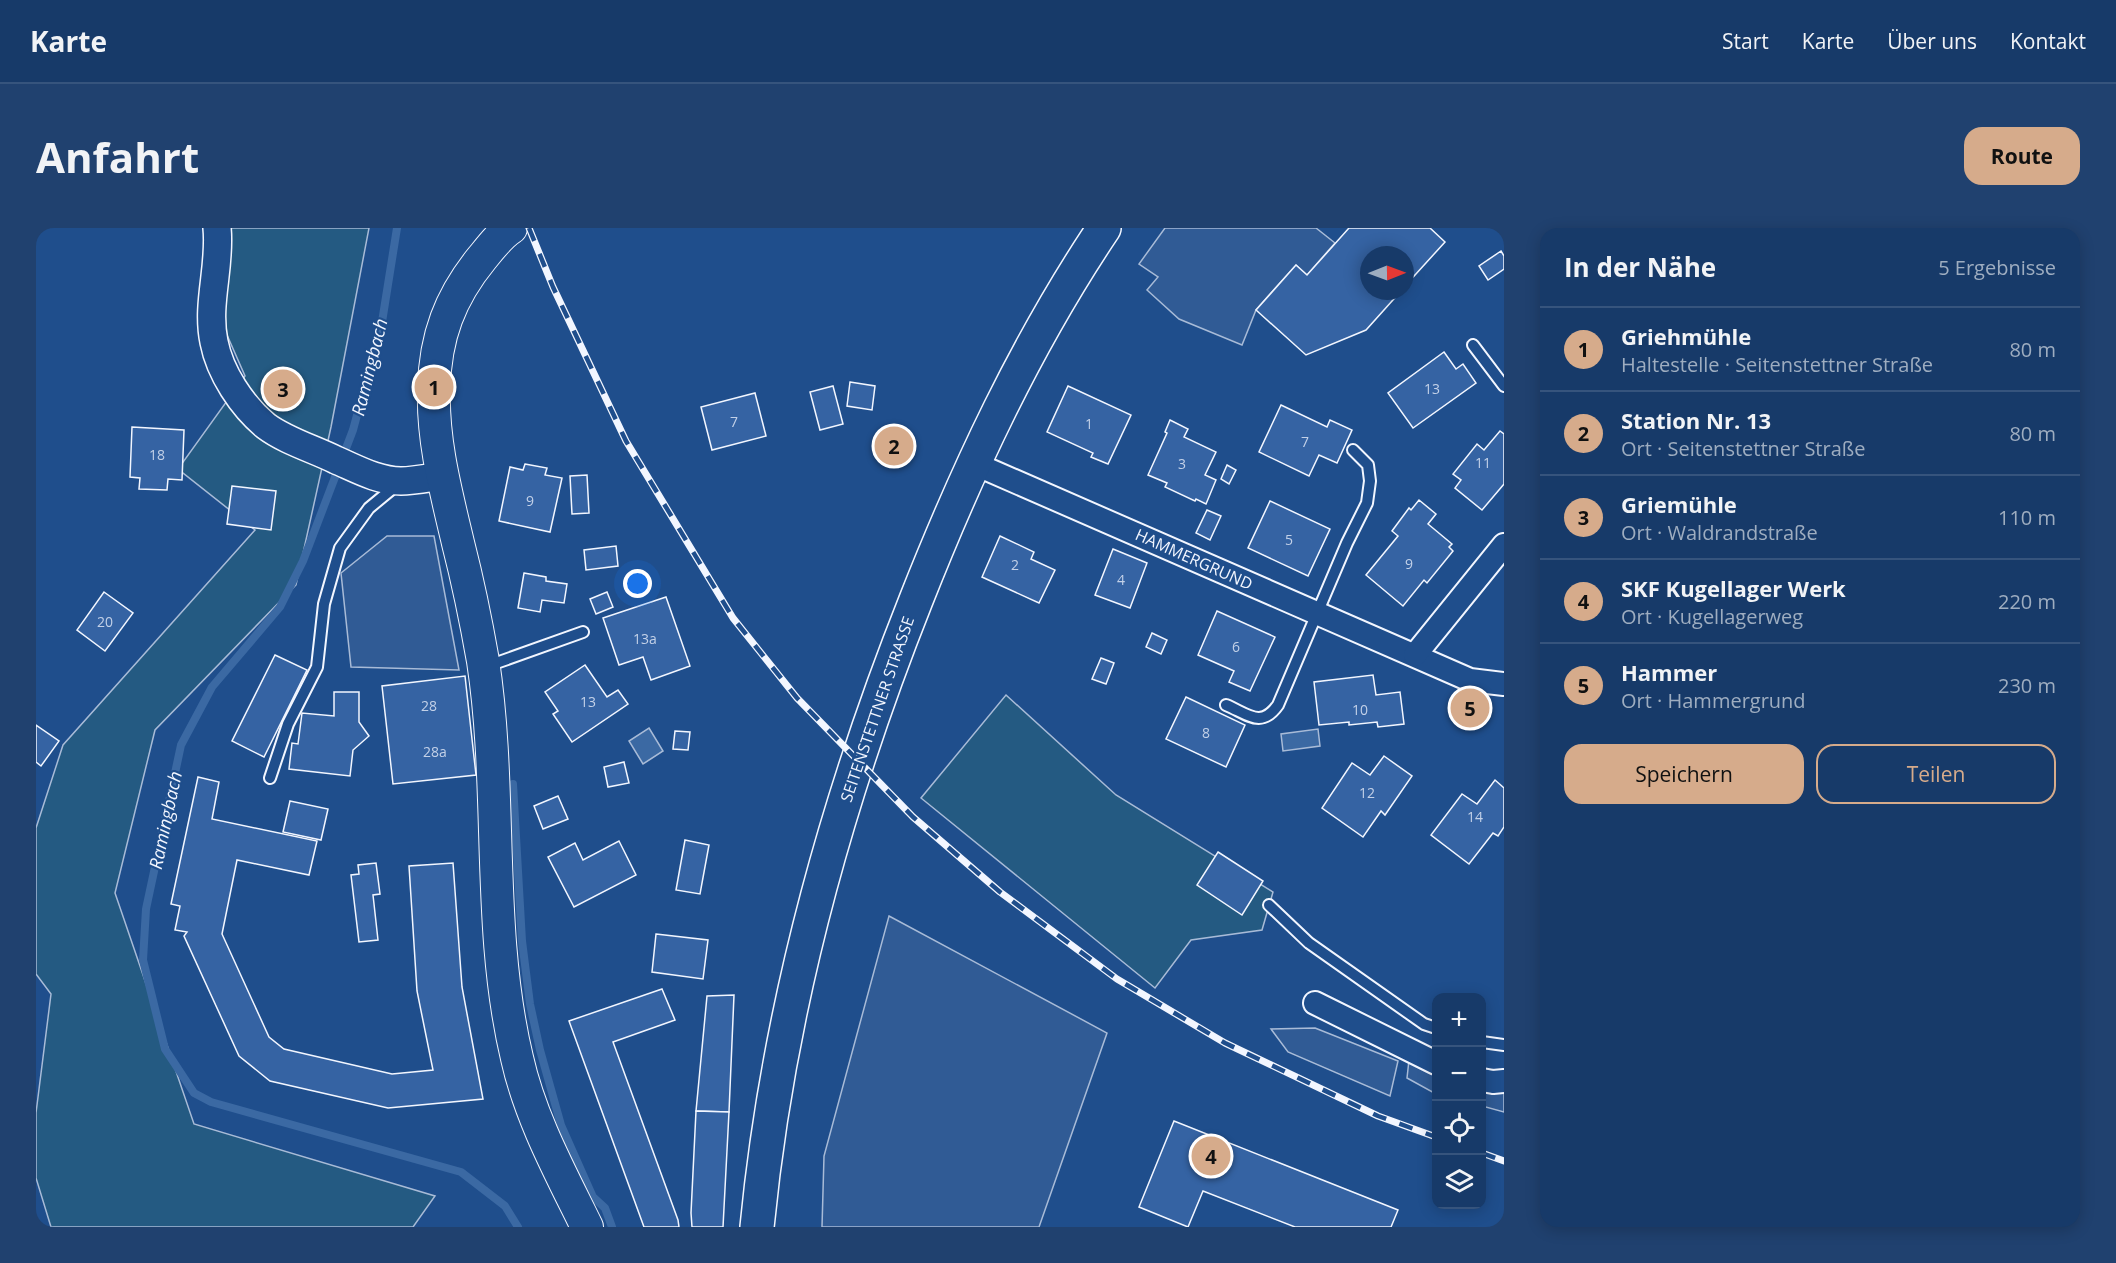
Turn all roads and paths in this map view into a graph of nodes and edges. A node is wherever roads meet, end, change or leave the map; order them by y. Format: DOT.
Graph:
graph roads {
  1 [pos="217,228"];
  2 [pos="512,228"];
  3 [pos="1104,228"];
  4 [pos="1473,345"];
  5 [pos="1504,386"];
  6 [pos="1353,450"];
  7 [pos="973,463"];
  8 [pos="442,476"];
  9 [pos="400,481"];
  10 [pos="1504,545"];
  11 [pos="1317,613"];
  12 [pos="583,632"];
  13 [pos="1415,655"];
  14 [pos="483,664"];
  15 [pos="1504,684"];
  16 [pos="1226,705"];
  17 [pos="270,778"];
  18 [pos="1269,905"];
  19 [pos="1315,1003"];
  20 [pos="1432,1026"];
  21 [pos="1486,1043"];
  22 [pos="1504,1045"];
  23 [pos="1432,1061"];
  24 [pos="1486,1081"];
  25 [pos="1504,1081"];
  26 [pos="587,1227"];
  27 [pos="757,1227"];
  1 -- 9 [label="street"];
  2 -- 8 [label="main road"];
  3 -- 7 [label="main road, SEITENSTETTNER STRASSE"];
  4 -- 5 [label="lane"];
  6 -- 11 [label="lane"];
  7 -- 11 [label="street, HAMMERGRUND"];
  7 -- 27 [label="main road, SEITENSTETTNER STRASSE"];
  8 -- 9 [label="street"];
  8 -- 14 [label="main road"];
  9 -- 17 [label="lane"];
  10 -- 13 [label="street"];
  11 -- 13 [label="street, HAMMERGRUND"];
  11 -- 16 [label="lane"];
  12 -- 14 [label="lane"];
  13 -- 15 [label="street, HAMMERGRUND"];
  14 -- 26 [label="main road"];
  18 -- 20 [label="lane"];
  19 -- 23 [label="street"];
  21 -- 22 [label="lane"];
  24 -- 25 [label="street"];
}
